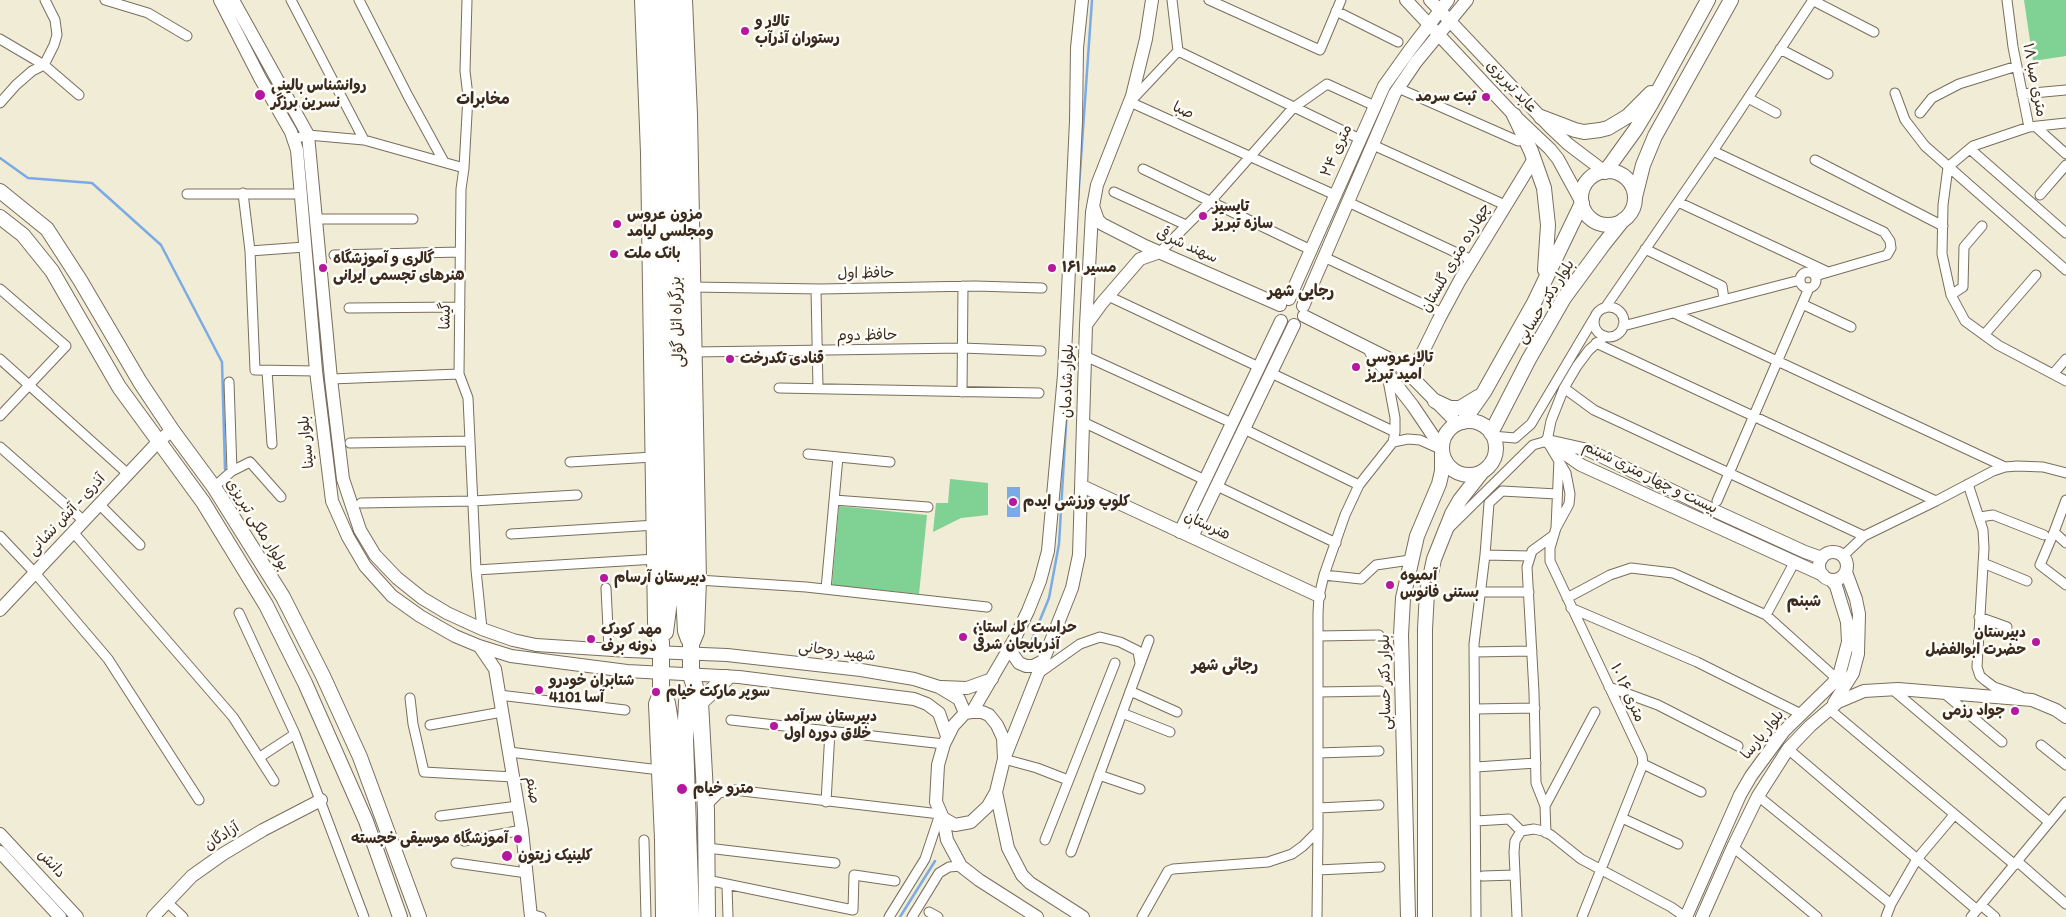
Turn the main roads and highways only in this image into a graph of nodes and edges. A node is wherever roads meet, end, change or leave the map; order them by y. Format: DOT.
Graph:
graph roads {
  1 [pos="220,0"];
  2 [pos="233,0"];
  3 [pos="644,0"];
  4 [pos="657,0"];
  5 [pos="669,0"];
  6 [pos="684,0"];
  7 [pos="1082,0"];
  8 [pos="1152,0"];
  9 [pos="1406,0"];
  10 [pos="1430,0"];
  11 [pos="1467,0"];
  12 [pos="1708,0"];
  13 [pos="1731,0"];
  14 [pos="1444,5"];
  15 [pos="1450,22"];
  16 [pos="1429,24"];
  17 [pos="1439,35"];
  18 [pos="1668,74"];
  19 [pos="1381,103"];
  20 [pos="1514,115"];
  21 [pos="1541,117"];
  22 [pos="1534,159"];
  23 [pos="1605,172"];
  24 [pos="0,191"];
  25 [pos="1635,197"];
  26 [pos="1582,203"];
  27 [pos="1093,205"];
  28 [pos="0,217"];
  29 [pos="1623,220"];
  30 [pos="1160,252"];
  31 [pos="1543,282"];
  32 [pos="1284,302"];
  33 [pos="1303,311"];
  34 [pos="1281,321"];
  35 [pos="1086,325"];
  36 [pos="1294,325"];
  37 [pos="1371,352"];
  38 [pos="1411,376"];
  39 [pos="1484,392"];
  40 [pos="1435,401"];
  41 [pos="1460,423"];
  42 [pos="172,430"];
  43 [pos="1492,435"];
  44 [pos="158,442"];
  45 [pos="1442,451"];
  46 [pos="1482,472"];
  47 [pos="343,479"];
  48 [pos="328,482"];
  49 [pos="1082,486"];
  50 [pos="1180,532"];
  51 [pos="1192,537"];
  52 [pos="1822,558"];
  53 [pos="1846,572"];
  54 [pos="1827,578"];
  55 [pos="677,593"];
  56 [pos="1319,596"];
  57 [pos="0,610"];
  58 [pos="479,646"];
  59 [pos="661,647"];
  60 [pos="691,649"];
  61 [pos="1009,649"];
  62 [pos="514,657"];
  63 [pos="1041,667"];
  64 [pos="495,669"];
  65 [pos="661,674"];
  66 [pos="726,678"];
  67 [pos="992,679"];
  68 [pos="939,687"];
  69 [pos="696,688"];
  70 [pos="661,694"];
  71 [pos="1829,709"];
  72 [pos="969,712"];
  73 [pos="2066,717"];
  74 [pos="945,741"];
  75 [pos="1004,759"];
  76 [pos="996,792"];
  77 [pos="321,800"];
  78 [pos="942,816"];
  79 [pos="0,834"];
  80 [pos="0,852"];
  81 [pos="534,916"];
  82 [pos="1704,916"];
  83 [pos="60,917"];
  84 [pos="78,917"];
  85 [pos="153,917"];
  86 [pos="400,917"];
  87 [pos="420,917"];
  88 [pos="664,917"];
  89 [pos="678,917"];
  90 [pos="691,917"];
  91 [pos="707,917"];
  92 [pos="1036,917"];
  93 [pos="1083,917"];
  94 [pos="1408,917"];
  95 [pos="1425,917"];
  96 [pos="1685,917"];
  1 -- 48 [label="main road, بلوار سینا"];
  2 -- 47 [label="main road, بلوار سینا"];
  3 -- 59 [label="highway"];
  4 -- 55 [label="highway, بزرگراه ائل گؤلی"];
  5 -- 55 [label="highway, بزرگراه ائل گؤلی"];
  6 -- 60 [label="highway"];
  7 -- 61 [label="main road, بلوار شادمان"];
  8 -- 27 [label="main road, بلوار شادمان"];
  9 -- 16 [label="main road, عابد تبریزی"];
  10 -- 14 [label="main road, عابد تبریزی"];
  11 -- 15 [label="main road"];
  12 -- 18 [label="main road"];
  13 -- 25 [label="main road"];
  14 -- 15 [label="main road, عابد تبریزی"];
  14 -- 16 [label="main road, ۲۴ متری"];
  15 -- 17 [label="main road, ۲۴ متری"];
  15 -- 21 [label="main road, عابد تبریزی"];
  16 -- 17 [label="main road, عابد تبریزی"];
  16 -- 19 [label="main road, ۲۴ متری"];
  17 -- 19 [label="main road, ۲۴ متری"];
  17 -- 20 [label="main road, عابد تبریزی"];
  18 -- 21 [label="main road"];
  18 -- 23 [label="main road"];
  19 -- 32 [label="main road, ۲۴ متری"];
  19 -- 33 [label="main road, ۲۴ متری"];
  20 -- 22 [label="main road"];
  20 -- 26 [label="main road, عابد تبریزی"];
  21 -- 23 [label="main road, عابد تبریزی"];
  22 -- 31 [label="main road"];
  22 -- 38 [label="main road, چهارده متری گلستان"];
  23 -- 25 [label="main road"];
  23 -- 26 [label="main road"];
  24 -- 42 [label="main road, بولوار ملکی تبریزی"];
  25 -- 29 [label="main road"];
  26 -- 29 [label="main road"];
  26 -- 31 [label="main road, بلوار دکتر حسابی"];
  27 -- 30 [label="main road, سهند شرقی"];
  27 -- 35 [label="main road, بلوار شادمان"];
  28 -- 44 [label="main road"];
  29 -- 43 [label="main road, بلوار دکتر حسابی"];
  30 -- 32 [label="main road, سهند شرقی"];
  30 -- 35 [label="main road"];
  31 -- 39 [label="main road, بلوار دکتر حسابی"];
  32 -- 33 [label="main road"];
  32 -- 34 [label="main road"];
  33 -- 36 [label="main road"];
  33 -- 37 [label="main road"];
  34 -- 36 [label="main road"];
  34 -- 50 [label="main road"];
  35 -- 49 [label="main road, بلوار شادمان"];
  36 -- 51 [label="main road"];
  37 -- 38 [label="main road"];
  37 -- 45 [label="main road"];
  38 -- 40 [label="main road"];
  39 -- 40 [label="main road"];
  39 -- 41 [label="main road, بلوار دکتر حسابی"];
  40 -- 41 [label="main road"];
  41 -- 43 [label="main road"];
  41 -- 45 [label="main road"];
  42 -- 44 [label="main road, آذرى - آتش نشانى"];
  42 -- 87 [label="main road, بولوار ملکی تبریزی"];
  43 -- 46 [label="main road"];
  44 -- 57 [label="main road, آذرى - آتش نشانى"];
  44 -- 86 [label="main road"];
  45 -- 46 [label="main road"];
  45 -- 94 [label="main road, بلوار دکتر حسابی"];
  46 -- 95 [label="main road"];
  47 -- 48 [label="main road"];
  47 -- 59 [label="main road, بلوار سینا"];
  48 -- 58 [label="main road, بلوار سینا"];
  49 -- 50 [label="main road, هنرستان"];
  49 -- 63 [label="main road, بلوار شادمان"];
  50 -- 51 [label="main road, هنرستان"];
  51 -- 56 [label="main road, هنرستان"];
  52 -- 53 [label="main road"];
  52 -- 54 [label="main road"];
  52 -- 54 [label="main road, بیست و چهار متری شبنم"];
  53 -- 54 [label="main road"];
  53 -- 71 [label="main road"];
  54 -- 96 [label="main road, بلوار پارسا"];
  55 -- 59 [label="highway, بزرگراه ائل گؤلی"];
  55 -- 60 [label="highway, بزرگراه ائل گؤلی"];
  58 -- 62 [label="main road, بلوار سینا"];
  58 -- 64 [label="main road"];
  59 -- 60 [label="main road, شهید روحانی"];
  59 -- 65 [label="highway"];
  60 -- 68 [label="main road, شهید روحانی"];
  60 -- 69 [label="highway"];
  61 -- 63 [label="main road"];
  61 -- 67 [label="main road, بلوار شادمان"];
  62 -- 64 [label="main road"];
  62 -- 65 [label="main road, بلوار سینا"];
  63 -- 75 [label="main road, بلوار شادمان"];
  64 -- 81 [label="main road, صنم"];
  65 -- 69 [label="main road, بلوار سینا"];
  65 -- 70 [label="highway"];
  66 -- 69 [label="highway"];
  66 -- 69 [label="main road"];
  66 -- 74 [label="main road"];
  67 -- 68 [label="main road"];
  67 -- 72 [label="main road, بلوار شادمان"];
  68 -- 72 [label="main road, شهید روحانی"];
  69 -- 90 [label="highway"];
  69 -- 91 [label="highway"];
  70 -- 88 [label="highway"];
  70 -- 89 [label="highway"];
  71 -- 73 [label="main road"];
  71 -- 82 [label="main road, بلوار پارسا"];
  72 -- 74 [label="main road"];
  72 -- 75 [label="main road"];
  74 -- 78 [label="main road"];
  75 -- 76 [label="main road"];
  76 -- 78 [label="main road"];
  76 -- 93 [label="main road"];
  77 -- 85 [label="main road, آزادگان"];
  78 -- 92 [label="main road"];
  79 -- 84 [label="main road, دانش"];
  80 -- 83 [label="main road, دانش"];
}
